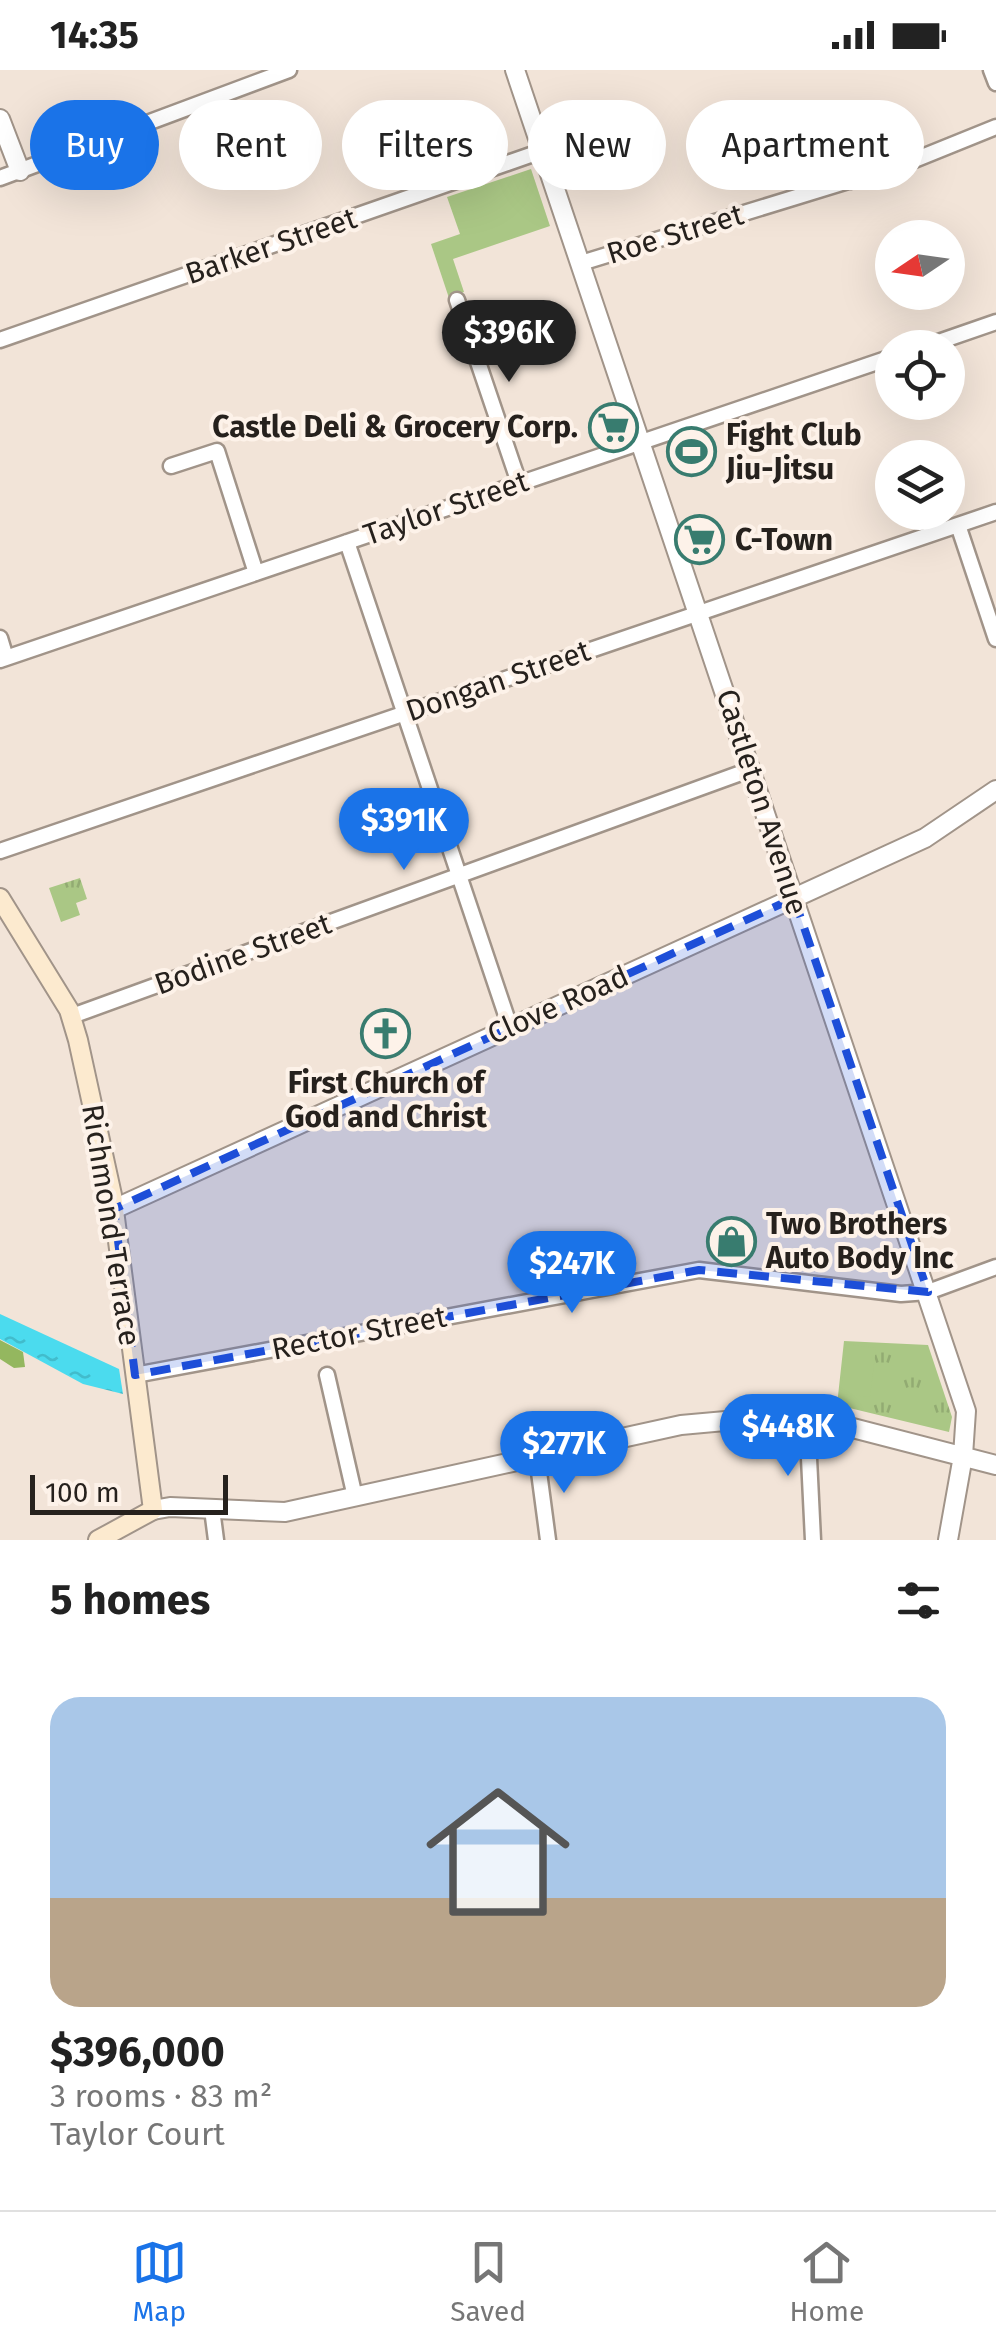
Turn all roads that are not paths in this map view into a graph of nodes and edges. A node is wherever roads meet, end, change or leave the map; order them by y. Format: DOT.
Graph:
graph roads {
  1 [pos="289,70"];
  2 [pos="515,70"];
  3 [pos="991,70"];
  4 [pos="996,82"];
  5 [pos="528,109"];
  6 [pos="0,119"];
  7 [pos="996,126"];
  8 [pos="528,156"];
  9 [pos="924,156"];
  10 [pos="20,171"];
  11 [pos="0,178"];
  12 [pos="556,190"];
  13 [pos="820,190"];
  14 [pos="581,263"];
  15 [pos="458,300"];
  16 [pos="996,322"];
  17 [pos="965,333"];
  18 [pos="0,340"];
  19 [pos="875,363"];
  20 [pos="641,442"];
  21 [pos="172,466"];
  22 [pos="519,483"];
  23 [pos="996,512"];
  24 [pos="965,522"];
  25 [pos="941,530"];
  26 [pos="960,530"];
  27 [pos="347,542"];
  28 [pos="256,572"];
  29 [pos="699,613"];
  30 [pos="0,638"];
  31 [pos="996,638"];
  32 [pos="3,659"];
  33 [pos="404,712"];
  34 [pos="752,769"];
  35 [pos="996,790"];
  36 [pos="0,850"];
  37 [pos="460,876"];
  38 [pos="0,898"];
  39 [pos="794,898"];
  40 [pos="72,1016"];
  41 [pos="510,1027"];
  42 [pos="114,1208"];
  43 [pos="996,1267"];
  44 [pos="928,1292"];
  45 [pos="327,1375"];
  46 [pos="135,1376"];
  47 [pos="807,1417"];
  48 [pos="537,1456"];
  49 [pos="963,1456"];
  50 [pos="996,1465"];
  51 [pos="354,1497"];
  52 [pos="212,1509"];
  53 [pos="153,1510"];
  54 [pos="98,1540"];
  55 [pos="216,1540"];
  56 [pos="548,1540"];
  57 [pos="813,1540"];
  58 [pos="948,1540"];
  1 -- 10 [label="street"];
  2 -- 5 [label="street, Castleton Avenue"];
  3 -- 4 [label="street"];
  6 -- 10 [label="street"];
  7 -- 9 [label="street, Roe Street"];
  8 -- 18 [label="street, Barker Street"];
  10 -- 11 [label="street"];
  12 -- 14 [label="street, Castleton Avenue"];
  13 -- 14 [label="street, Roe Street"];
  14 -- 20 [label="street, Castleton Avenue"];
  15 -- 22 [label="street"];
  16 -- 17 [label="street"];
  19 -- 20 [label="street, Taylor Street"];
  20 -- 22 [label="street, Taylor Street"];
  20 -- 29 [label="street, Castleton Avenue"];
  21 -- 28 [label="street"];
  22 -- 27 [label="street, Taylor Street"];
  23 -- 24 [label="street, Dongan Street"];
  25 -- 29 [label="street, Dongan Street"];
  26 -- 31 [label="street"];
  27 -- 28 [label="street, Taylor Street"];
  27 -- 33 [label="street"];
  28 -- 32 [label="street, Taylor Street"];
  29 -- 33 [label="street, Dongan Street"];
  29 -- 34 [label="street, Castleton Avenue"];
  30 -- 32 [label="street"];
  33 -- 36 [label="street, Dongan Street"];
  33 -- 37 [label="street"];
  34 -- 37 [label="street, Bodine Street"];
  34 -- 39 [label="street, Castleton Avenue"];
  35 -- 39 [label="street, Clove Road"];
  37 -- 40 [label="street, Bodine Street"];
  37 -- 41 [label="street"];
  38 -- 40 [label="main road, Richmond Terrace"];
  39 -- 41 [label="street, Clove Road"];
  39 -- 44 [label="street, Castleton Avenue"];
  40 -- 42 [label="main road, Richmond Terrace"];
  41 -- 42 [label="street, Clove Road"];
  42 -- 46 [label="main road, Richmond Terrace"];
  43 -- 44 [label="street, Rector Street"];
  44 -- 46 [label="street, Rector Street"];
  44 -- 49 [label="street, Castleton Avenue"];
  45 -- 51 [label="street"];
  46 -- 53 [label="main road, Richmond Terrace"];
  47 -- 48 [label="street"];
  47 -- 49 [label="street"];
  47 -- 57 [label="street"];
  48 -- 51 [label="street"];
  48 -- 56 [label="street"];
  49 -- 50 [label="street"];
  49 -- 58 [label="street, Castleton Avenue"];
  51 -- 52 [label="street"];
  52 -- 53 [label="street"];
  52 -- 55 [label="street"];
  53 -- 54 [label="main road"];
}
